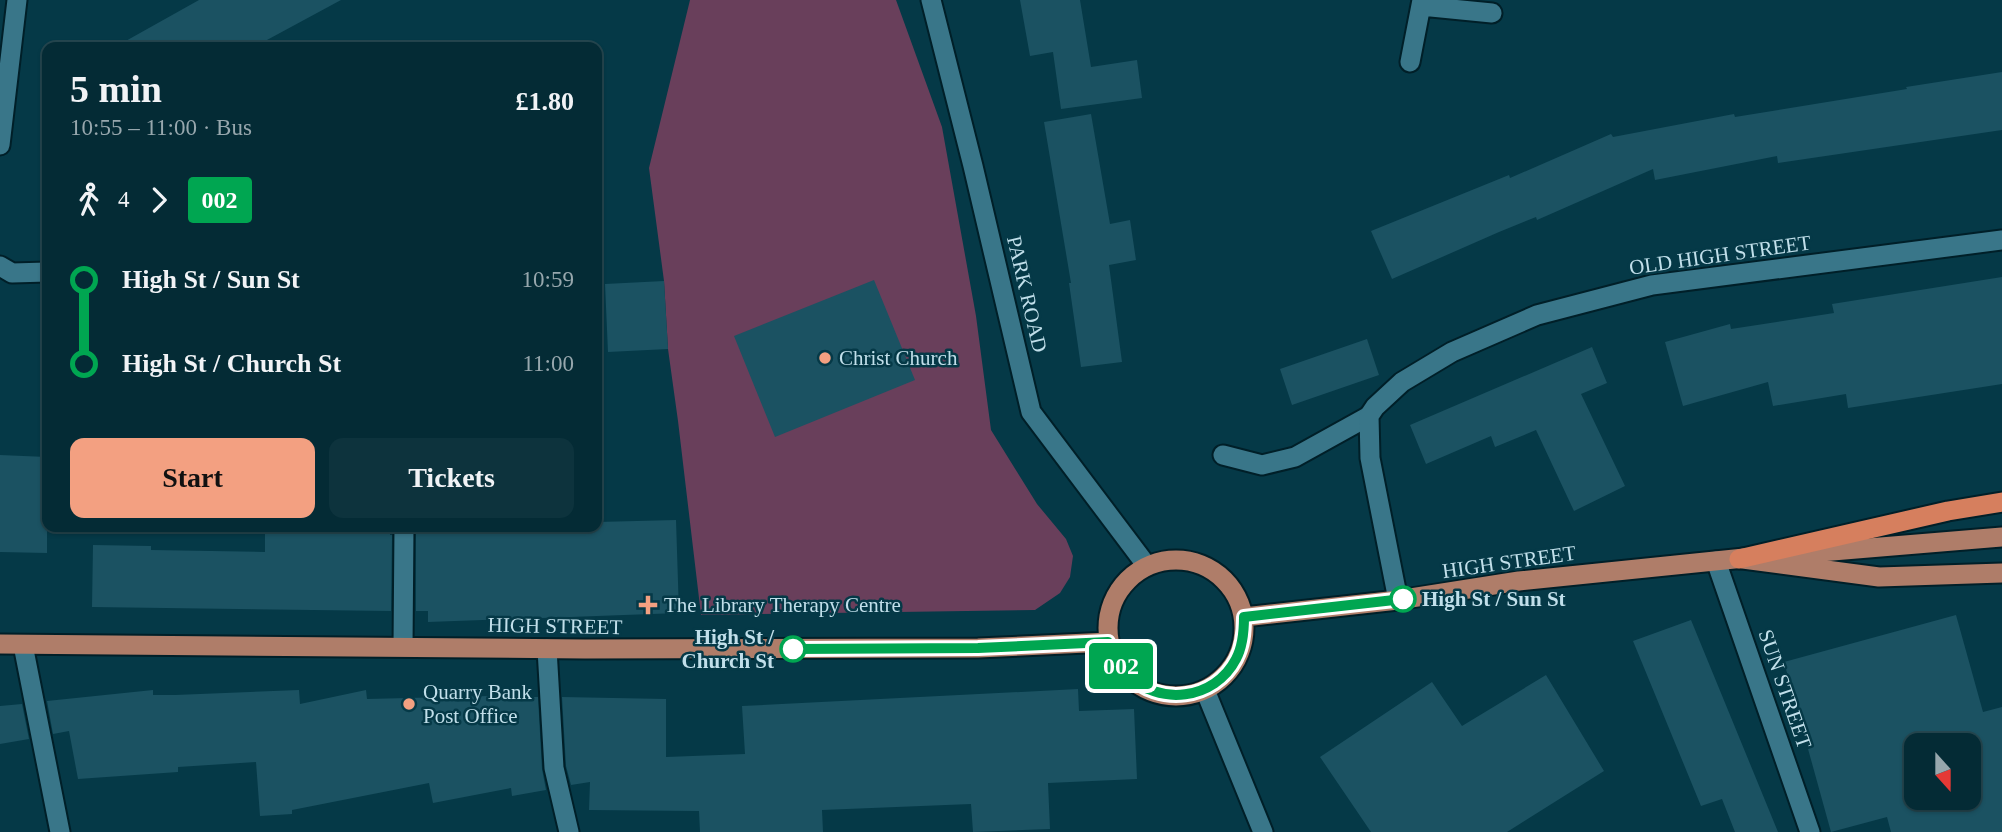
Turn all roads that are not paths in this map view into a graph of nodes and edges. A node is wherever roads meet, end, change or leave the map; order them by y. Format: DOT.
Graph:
graph roads {
  1 [pos="17,0"];
  2 [pos="931,0"];
  3 [pos="1421,3"];
  4 [pos="1492,13"];
  5 [pos="1410,62"];
  6 [pos="0,145"];
  7 [pos="2002,240"];
  8 [pos="0,266"];
  9 [pos="42,272"];
  10 [pos="1369,416"];
  11 [pos="1223,455"];
  12 [pos="2002,502"];
  13 [pos="404,532"];
  14 [pos="2002,537"];
  15 [pos="1739,559"];
  16 [pos="1716,561"];
  17 [pos="1147,566"];
  18 [pos="2002,573"];
  19 [pos="1398,600"];
  20 [pos="1244,617"];
  21 [pos="1108,642"];
  22 [pos="0,644"];
  23 [pos="23,645"];
  24 [pos="403,646"];
  25 [pos="547,649"];
  26 [pos="1205,690"];
  27 [pos="60,832"];
  28 [pos="569,832"];
  29 [pos="1263,832"];
  30 [pos="1810,832"];
  1 -- 6 [label="street"];
  2 -- 17 [label="street, PARK ROAD"];
  3 -- 4 [label="street"];
  3 -- 5 [label="street"];
  7 -- 10 [label="street, OLD HIGH STREET"];
  8 -- 9 [label="street"];
  10 -- 11 [label="street, OLD HIGH STREET"];
  10 -- 19 [label="street"];
  12 -- 15 [label="highway"];
  13 -- 24 [label="street"];
  14 -- 15 [label="main road, HIGH STREET"];
  15 -- 16 [label="main road, HIGH STREET"];
  15 -- 18 [label="main road, HIGH STREET"];
  16 -- 19 [label="main road, HIGH STREET"];
  16 -- 30 [label="street, SUN STREET"];
  17 -- 20 [label="main road"];
  17 -- 21 [label="main road"];
  19 -- 20 [label="main road, HIGH STREET"];
  20 -- 26 [label="main road"];
  21 -- 25 [label="main road, HIGH STREET"];
  21 -- 26 [label="main road"];
  22 -- 23 [label="main road, HIGH STREET"];
  23 -- 24 [label="main road, HIGH STREET"];
  23 -- 27 [label="street"];
  24 -- 25 [label="main road, HIGH STREET"];
  25 -- 28 [label="street"];
  26 -- 29 [label="street"];
}
